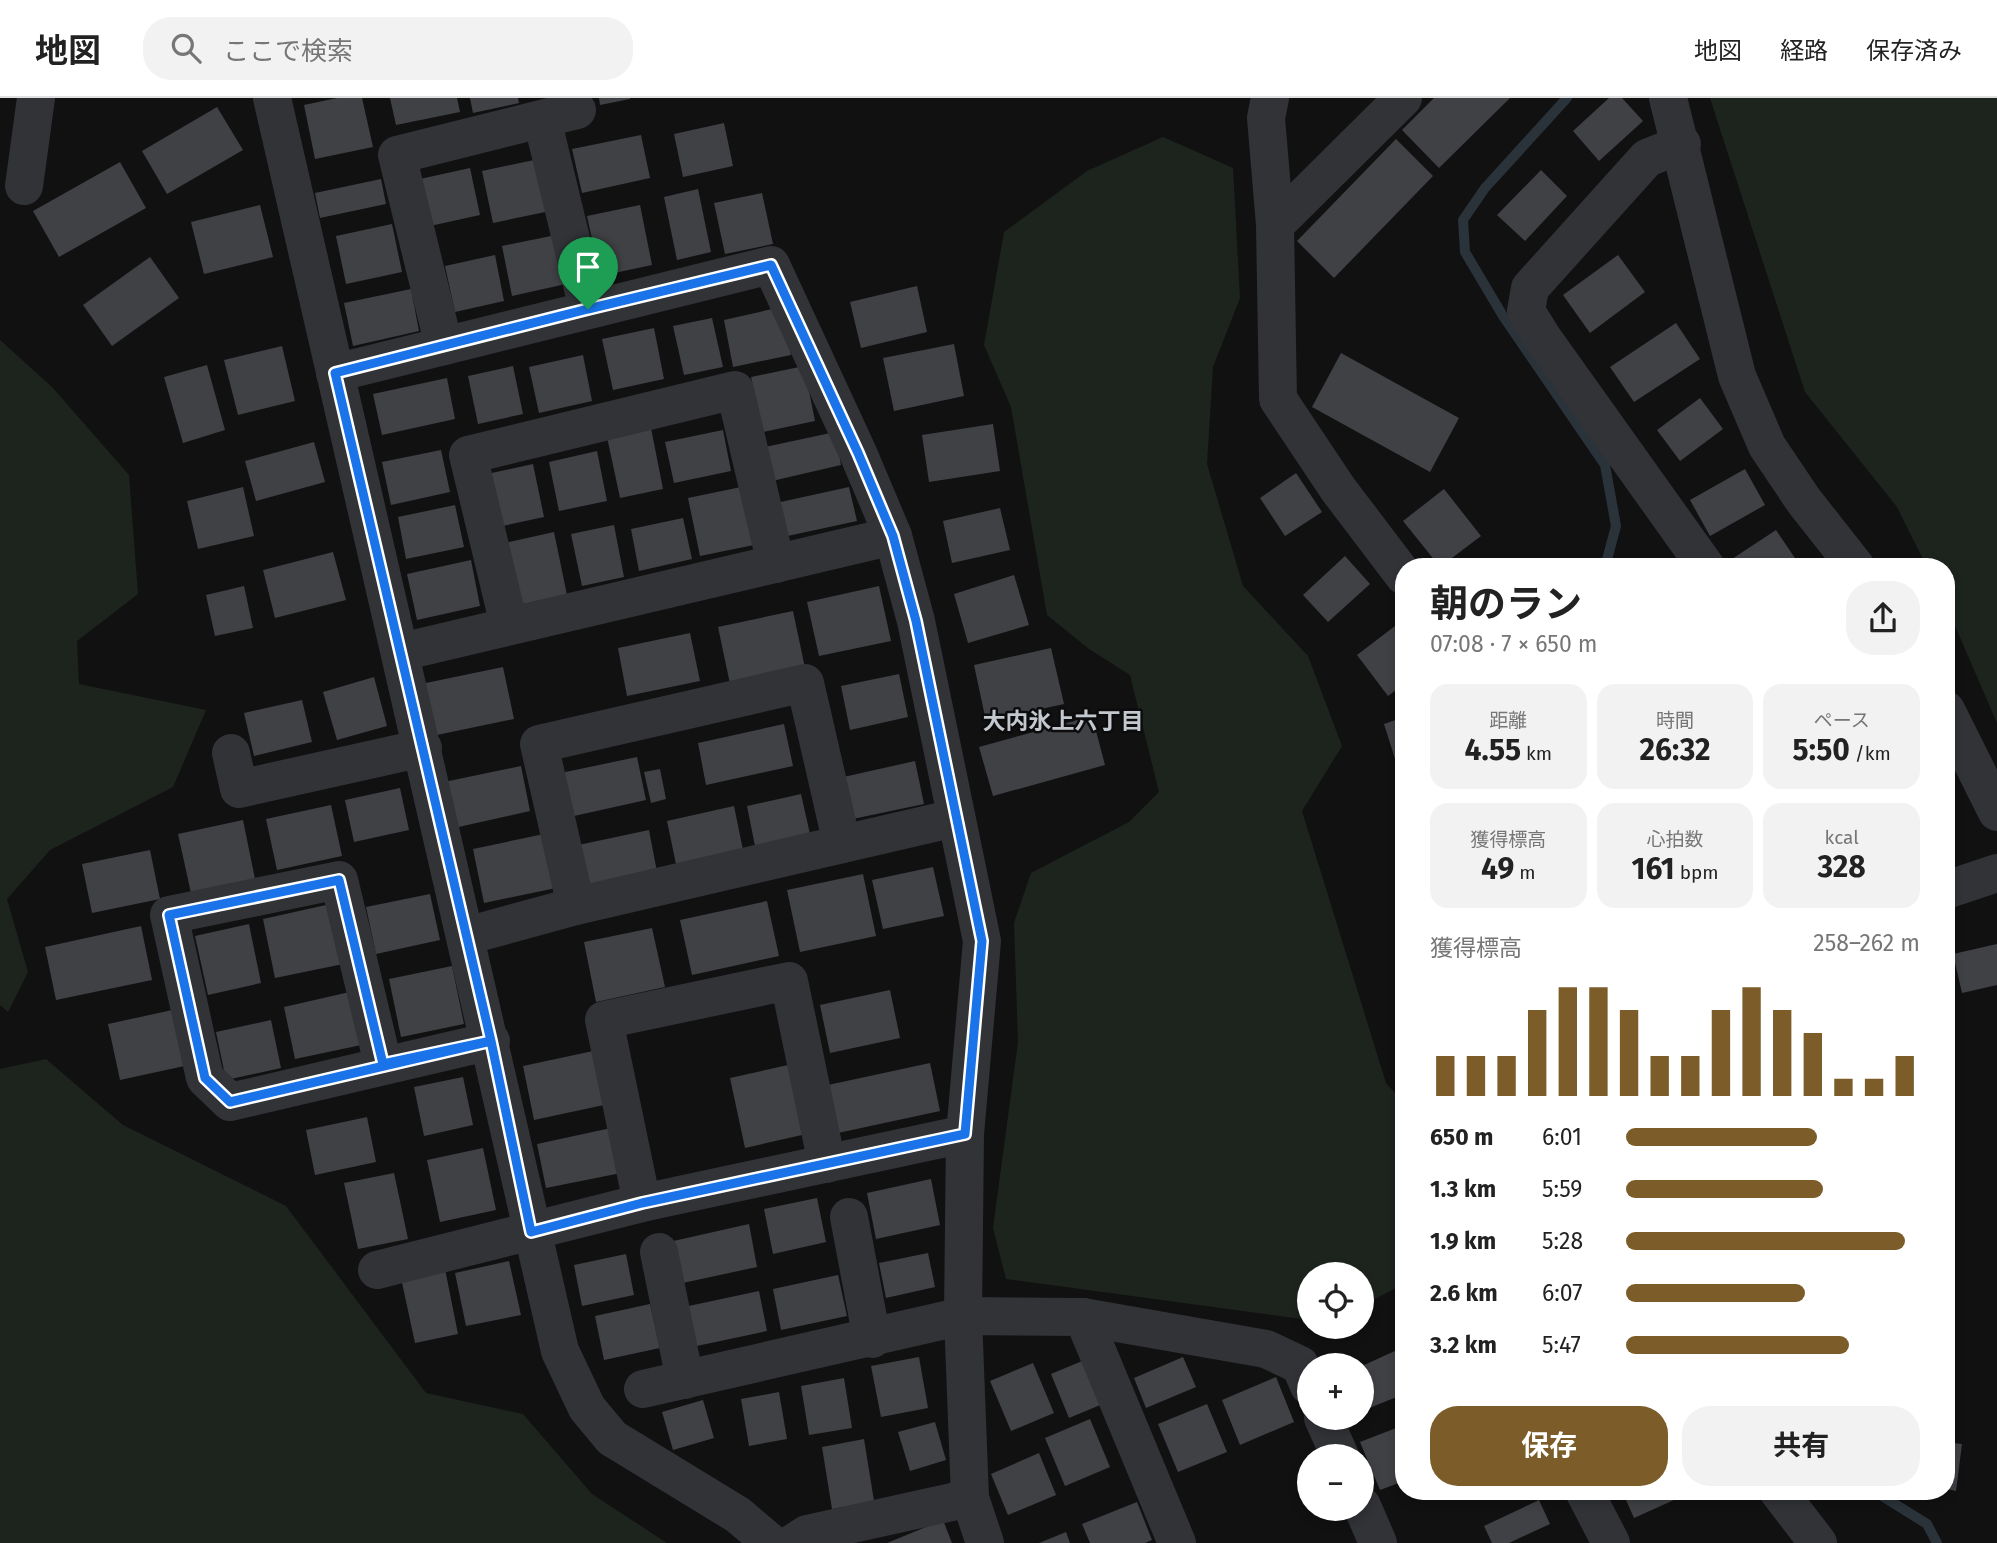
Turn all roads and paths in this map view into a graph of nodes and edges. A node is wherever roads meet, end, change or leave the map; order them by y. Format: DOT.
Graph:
graph roads {
  1 [pos="36,98"];
  2 [pos="272,98"];
  3 [pos="1270,98"];
  4 [pos="1403,98"];
  5 [pos="1668,98"];
  6 [pos="1682,144"];
  7 [pos="24,186"];
  8 [pos="1275,225"];
  9 [pos="588,309"];
  10 [pos="444,346"];
  11 [pos="335,373"];
  12 [pos="893,536"];
  13 [pos="1700,558"];
  14 [pos="1849,558"];
  15 [pos="776,564"];
  16 [pos="1395,564"];
  17 [pos="509,625"];
  18 [pos="401,652"];
  19 [pos="1955,728"];
  20 [pos="423,748"];
  21 [pos="231,753"];
  22 [pos="1997,812"];
  23 [pos="955,818"];
  24 [pos="842,844"];
  25 [pos="1997,873"];
  26 [pos="1955,887"];
  27 [pos="576,906"];
  28 [pos="466,936"];
  29 [pos="491,1041"];
  30 [pos="383,1064"];
  31 [pos="965,1134"];
  32 [pos="827,1164"];
  33 [pos="642,1203"];
  34 [pos="849,1217"];
  35 [pos="531,1232"];
  36 [pos="659,1252"];
  37 [pos="377,1270"];
  38 [pos="963,1316"];
  39 [pos="1083,1317"];
  40 [pos="872,1339"];
  41 [pos="1297,1364"];
  42 [pos="685,1380"];
  43 [pos="643,1389"];
  44 [pos="970,1498"];
  45 [pos="1589,1500"];
  46 [pos="1785,1500"];
  47 [pos="1368,1521"];
  48 [pos="771,1543"];
  49 [pos="793,1543"];
  50 [pos="985,1543"];
  51 [pos="1177,1543"];
  52 [pos="1378,1543"];
  53 [pos="1611,1543"];
  54 [pos="1818,1543"];
  1 -- 7 [label="street"];
  2 -- 11 [label="street"];
  3 -- 8 [label="street"];
  4 -- 8 [label="street"];
  5 -- 6 [label="street"];
  6 -- 13 [label="street"];
  6 -- 14 [label="street"];
  8 -- 16 [label="street"];
  9 -- 10 [label="street"];
  9 -- 10 [label="street"];
  9 -- 12 [label="street"];
  10 -- 11 [label="street"];
  11 -- 18 [label="street"];
  12 -- 15 [label="street"];
  12 -- 23 [label="street"];
  15 -- 17 [label="street"];
  15 -- 17 [label="street"];
  17 -- 18 [label="street"];
  18 -- 20 [label="street"];
  19 -- 22 [label="street"];
  20 -- 21 [label="street"];
  20 -- 28 [label="street"];
  23 -- 24 [label="street"];
  23 -- 31 [label="street"];
  24 -- 27 [label="street"];
  24 -- 27 [label="street"];
  25 -- 26 [label="street"];
  27 -- 28 [label="street"];
  28 -- 29 [label="street"];
  29 -- 30 [label="street"];
  29 -- 35 [label="street"];
  30 -- 30 [label="street"];
  31 -- 32 [label="street"];
  31 -- 38 [label="street"];
  32 -- 33 [label="street"];
  32 -- 33 [label="street"];
  33 -- 35 [label="street"];
  34 -- 40 [label="street"];
  35 -- 37 [label="street"];
  35 -- 48 [label="street"];
  36 -- 42 [label="street"];
  38 -- 39 [label="street"];
  38 -- 40 [label="street"];
  38 -- 44 [label="street"];
  39 -- 41 [label="street"];
  39 -- 51 [label="street"];
  40 -- 42 [label="street"];
  42 -- 43 [label="street"];
  44 -- 49 [label="street"];
  44 -- 50 [label="street"];
  45 -- 53 [label="street"];
  46 -- 54 [label="street"];
  47 -- 52 [label="street"];
}
